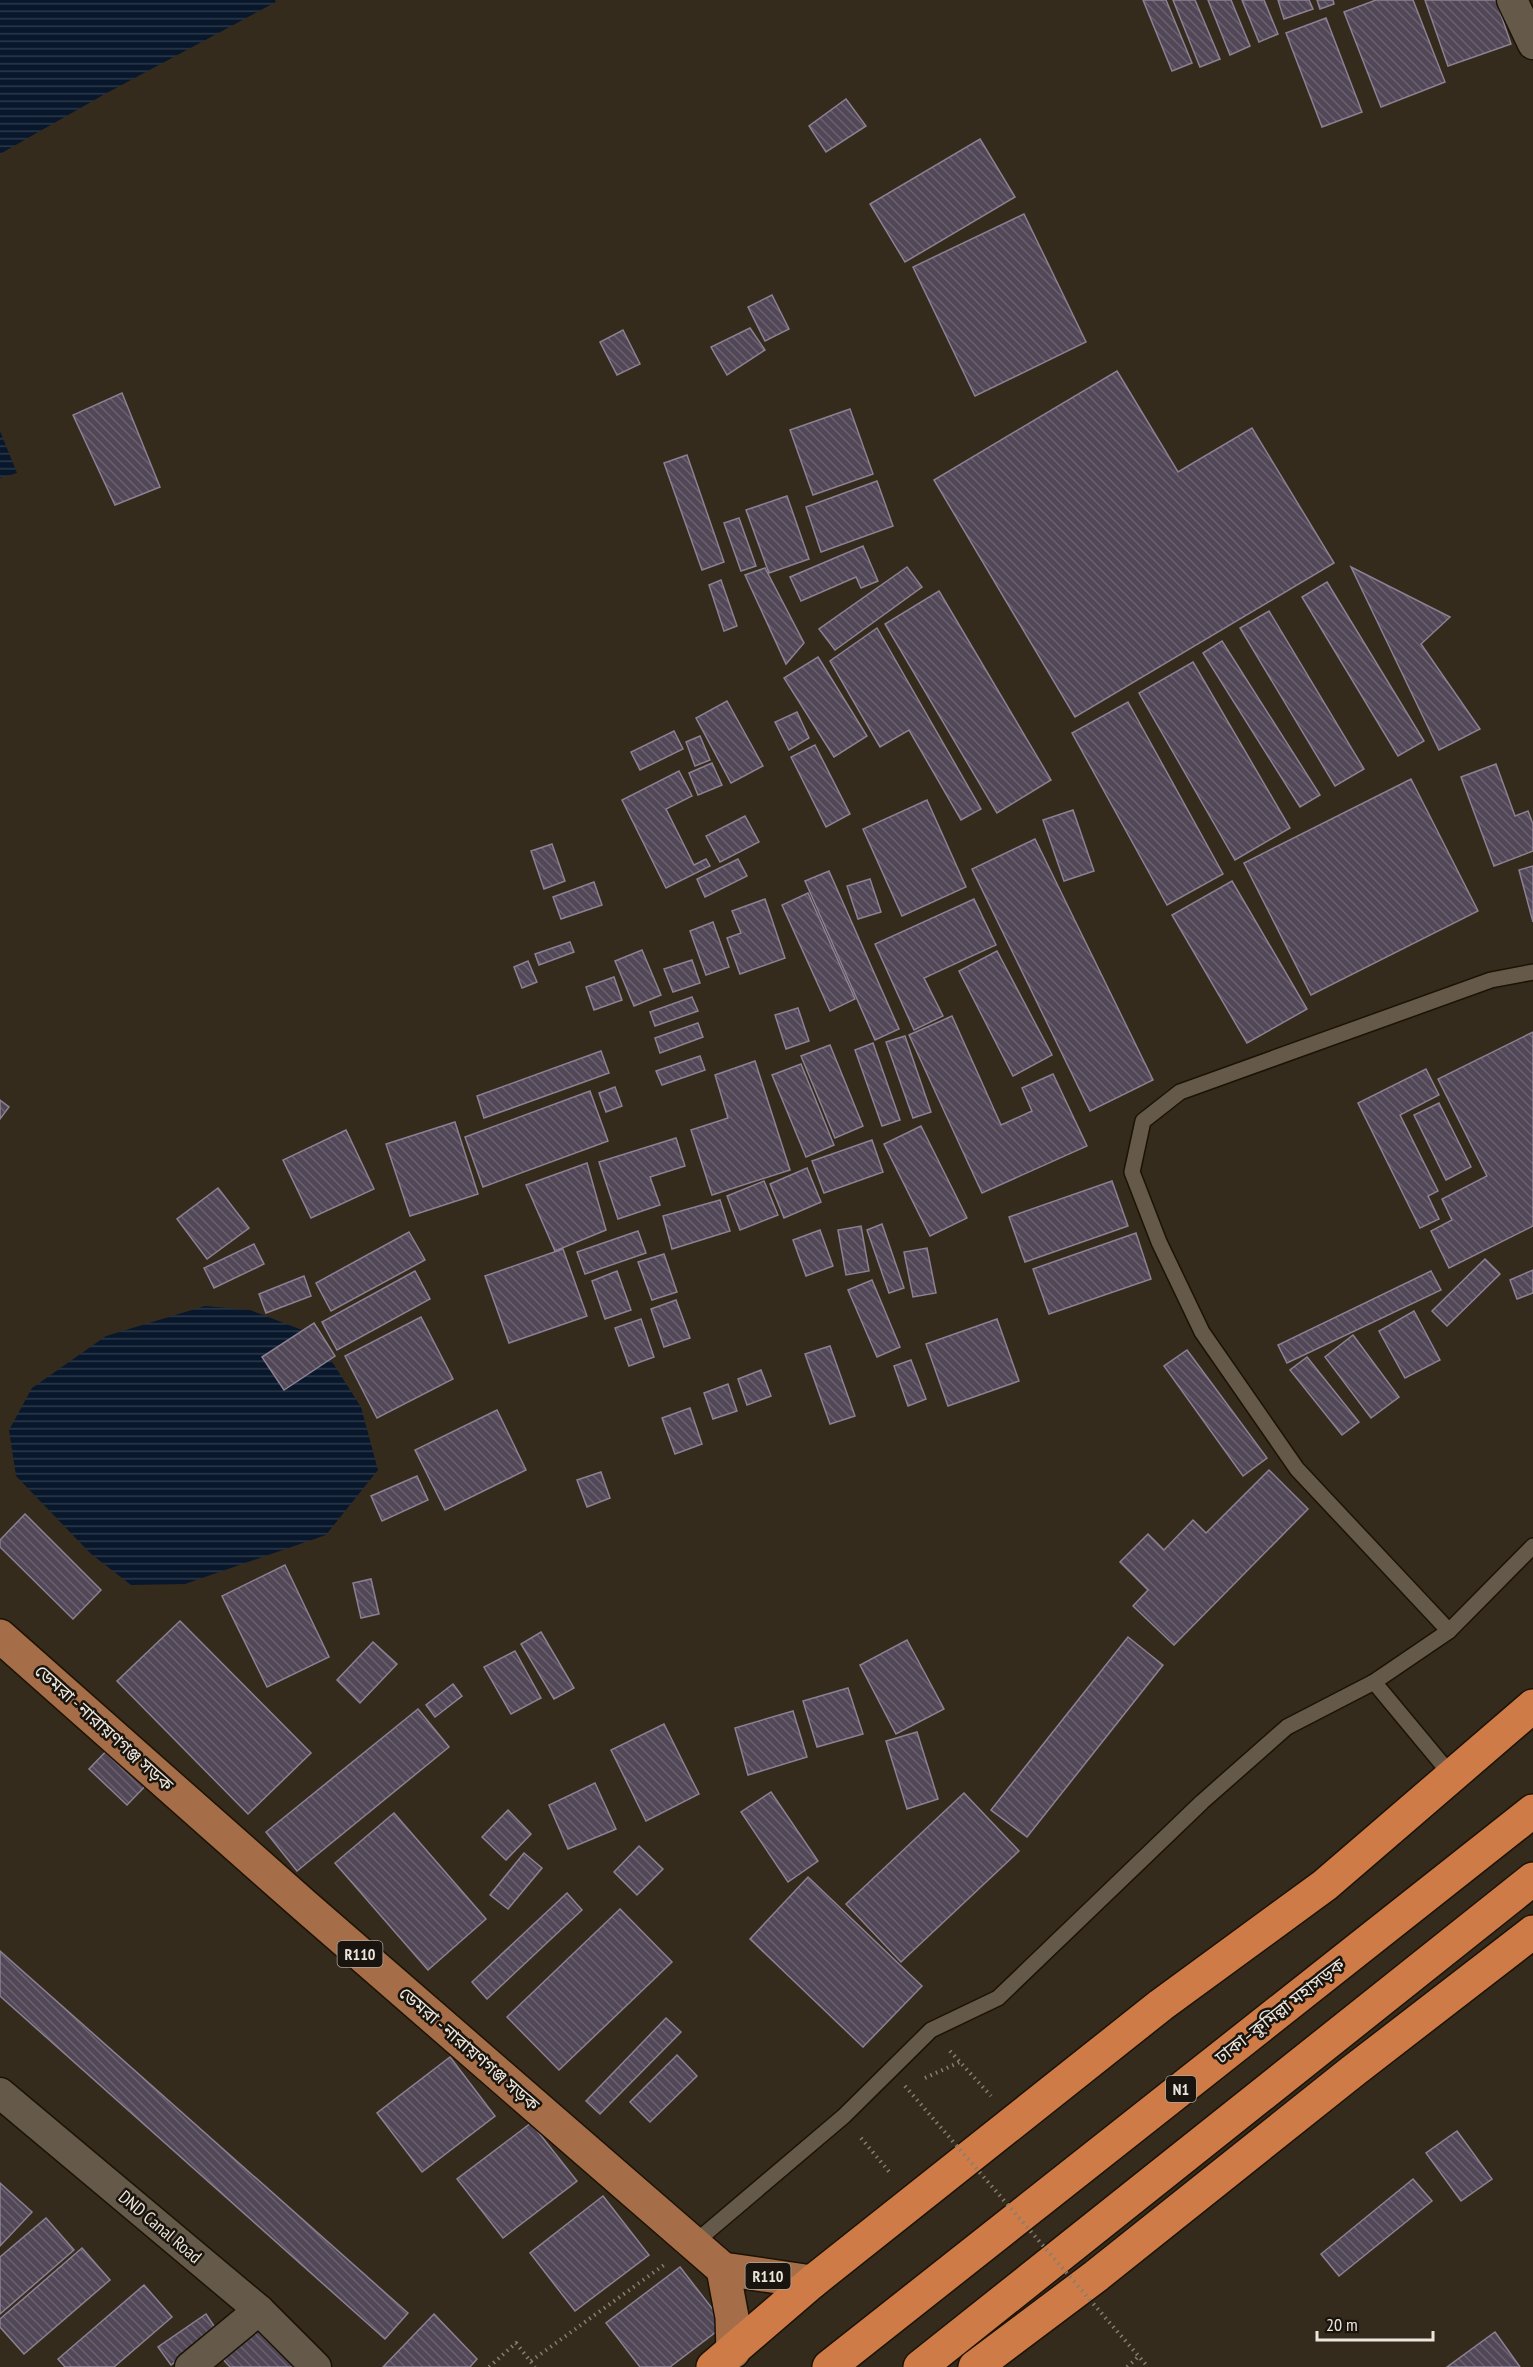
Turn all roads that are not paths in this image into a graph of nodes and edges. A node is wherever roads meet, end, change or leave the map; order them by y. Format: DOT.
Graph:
graph roads {
  1 [pos="1512,0"];
  2 [pos="1533,44"];
  3 [pos="1533,972"];
  4 [pos="1533,1546"];
  5 [pos="1449,1631"];
  6 [pos="0,1636"];
  7 [pos="1374,1682"];
  8 [pos="1533,1706"];
  9 [pos="1452,1776"];
  10 [pos="1533,1812"];
  11 [pos="1533,1879"];
  12 [pos="1533,1932"];
  13 [pos="0,2093"];
  14 [pos="693,2244"];
  15 [pos="723,2269"];
  16 [pos="812,2282"];
  17 [pos="259,2310"];
  18 [pos="723,2359"];
  19 [pos="981,2364"];
  20 [pos="190,2367"];
  21 [pos="316,2367"];
  22 [pos="829,2367"];
  23 [pos="920,2367"];
  1 -- 2 [label="street"];
  3 -- 5 [label="lane"];
  4 -- 5 [label="lane"];
  5 -- 7 [label="lane"];
  6 -- 14 [label="main road, ডেমরা - নারায়ণগঞ্জ সড়ক / R110"];
  7 -- 9 [label="lane"];
  7 -- 14 [label="lane"];
  8 -- 9 [label="highway"];
  9 -- 16 [label="highway"];
  10 -- 22 [label="highway, ঢাকা–কুমিল্লা মহাসড়ক / N1"];
  11 -- 23 [label="highway"];
  12 -- 19 [label="highway"];
  13 -- 17 [label="street, DND Canal Road"];
  14 -- 15 [label="main road, ডেমরা - নারায়ণগঞ্জ সড়ক / R110"];
  15 -- 16 [label="main road, R110"];
  15 -- 18 [label="main road, R110"];
  16 -- 18 [label="highway"];
  17 -- 20 [label="street"];
  17 -- 21 [label="street, DND Canal Road"];
}
